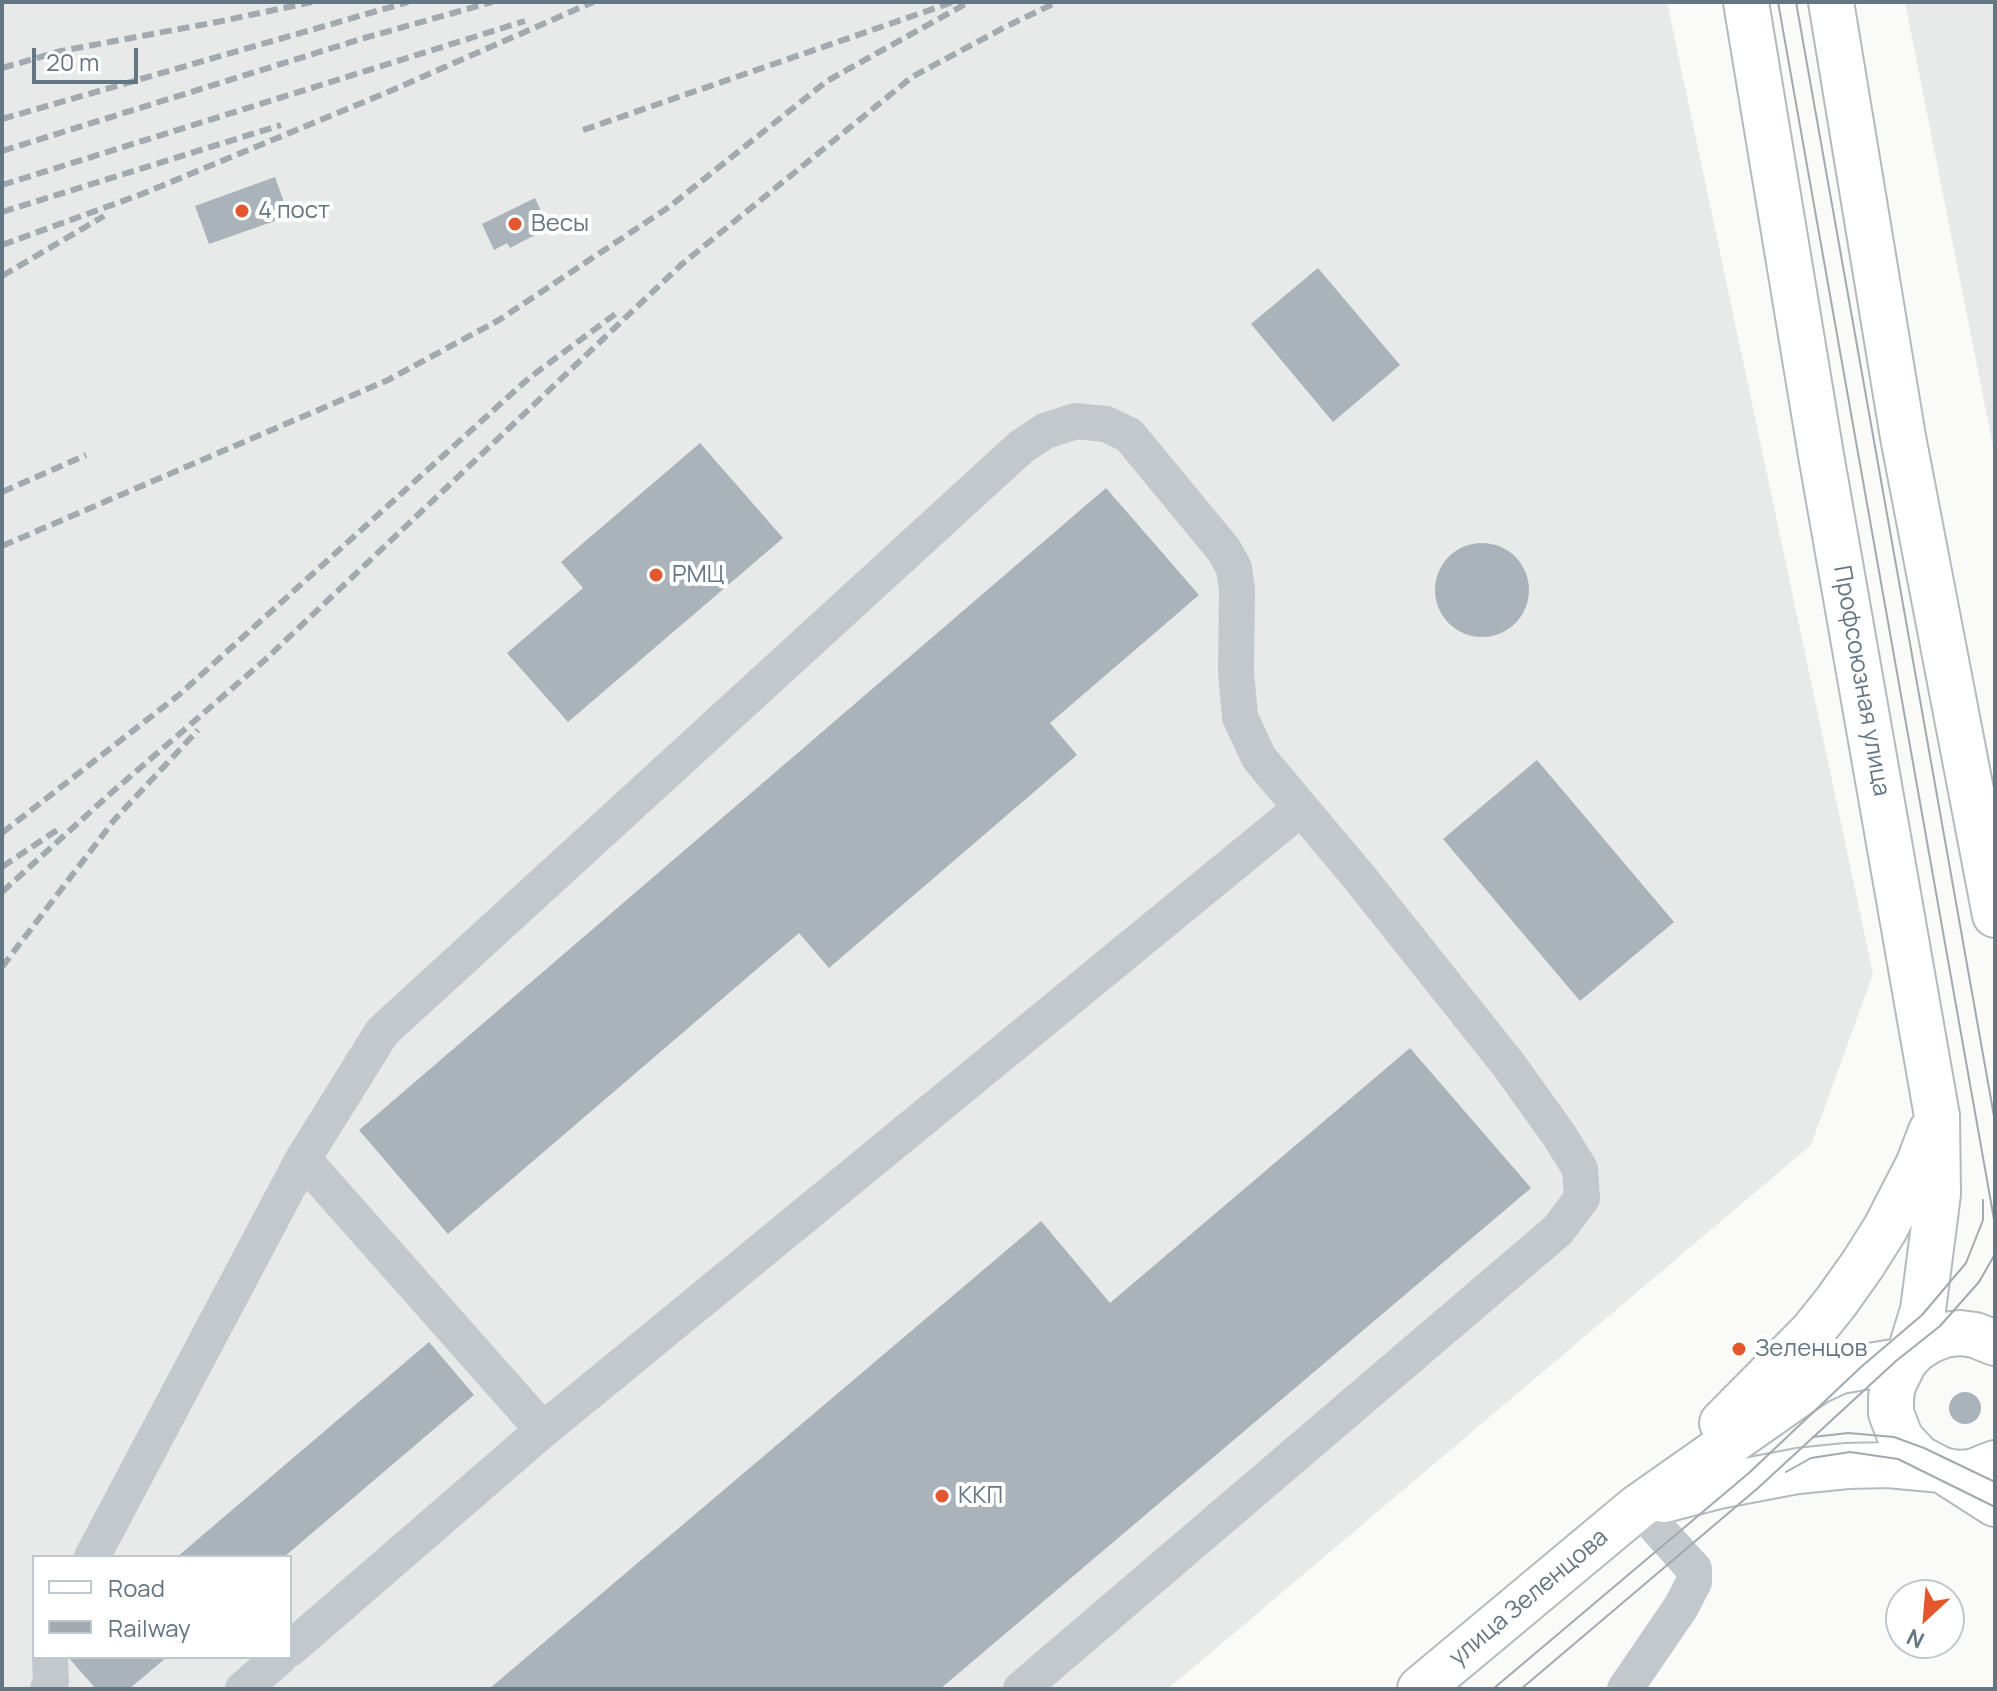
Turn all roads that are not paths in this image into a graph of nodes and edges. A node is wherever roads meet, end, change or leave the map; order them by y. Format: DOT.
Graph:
graph roads {
  1 [pos="1746,2"];
  2 [pos="1831,2"];
  3 [pos="1300,809"];
  4 [pos="1995,915"];
  5 [pos="1937,1116"];
  6 [pos="303,1159"];
  7 [pos="1995,1343"];
  8 [pos="1910,1355"];
  9 [pos="543,1430"];
  10 [pos="1995,1463"];
  11 [pos="1942,1470"];
  12 [pos="1995,1504"];
  13 [pos="1638,1507"];
  14 [pos="93,1555"];
  15 [pos="292,1647"];
  16 [pos="278,1659"];
  17 [pos="243,1689"];
  18 [pos="1021,1689"];
  19 [pos="1420,1689"];
  20 [pos="1625,1689"];
  1 -- 5 [label="main road, Профсоюзная улица"];
  2 -- 4 [label="main road"];
  3 -- 6 [label="lane"];
  3 -- 9 [label="lane"];
  3 -- 18 [label="lane"];
  5 -- 8 [label="main road, Профсоюзная улица"];
  5 -- 13 [label="main road"];
  6 -- 9 [label="lane"];
  6 -- 14 [label="lane"];
  7 -- 8 [label="main road, улица Зеленцова"];
  8 -- 11 [label="main road, Профсоюзная улица"];
  8 -- 13 [label="main road, улица Зеленцова"];
  9 -- 15 [label="lane"];
  10 -- 11 [label="main road, улица Зеленцова"];
  11 -- 12 [label="main road, Профсоюзная улица"];
  11 -- 13 [label="main road, улица Зеленцова"];
  13 -- 19 [label="main road, улица Зеленцова"];
  13 -- 20 [label="lane"];
  16 -- 17 [label="lane"];
}
